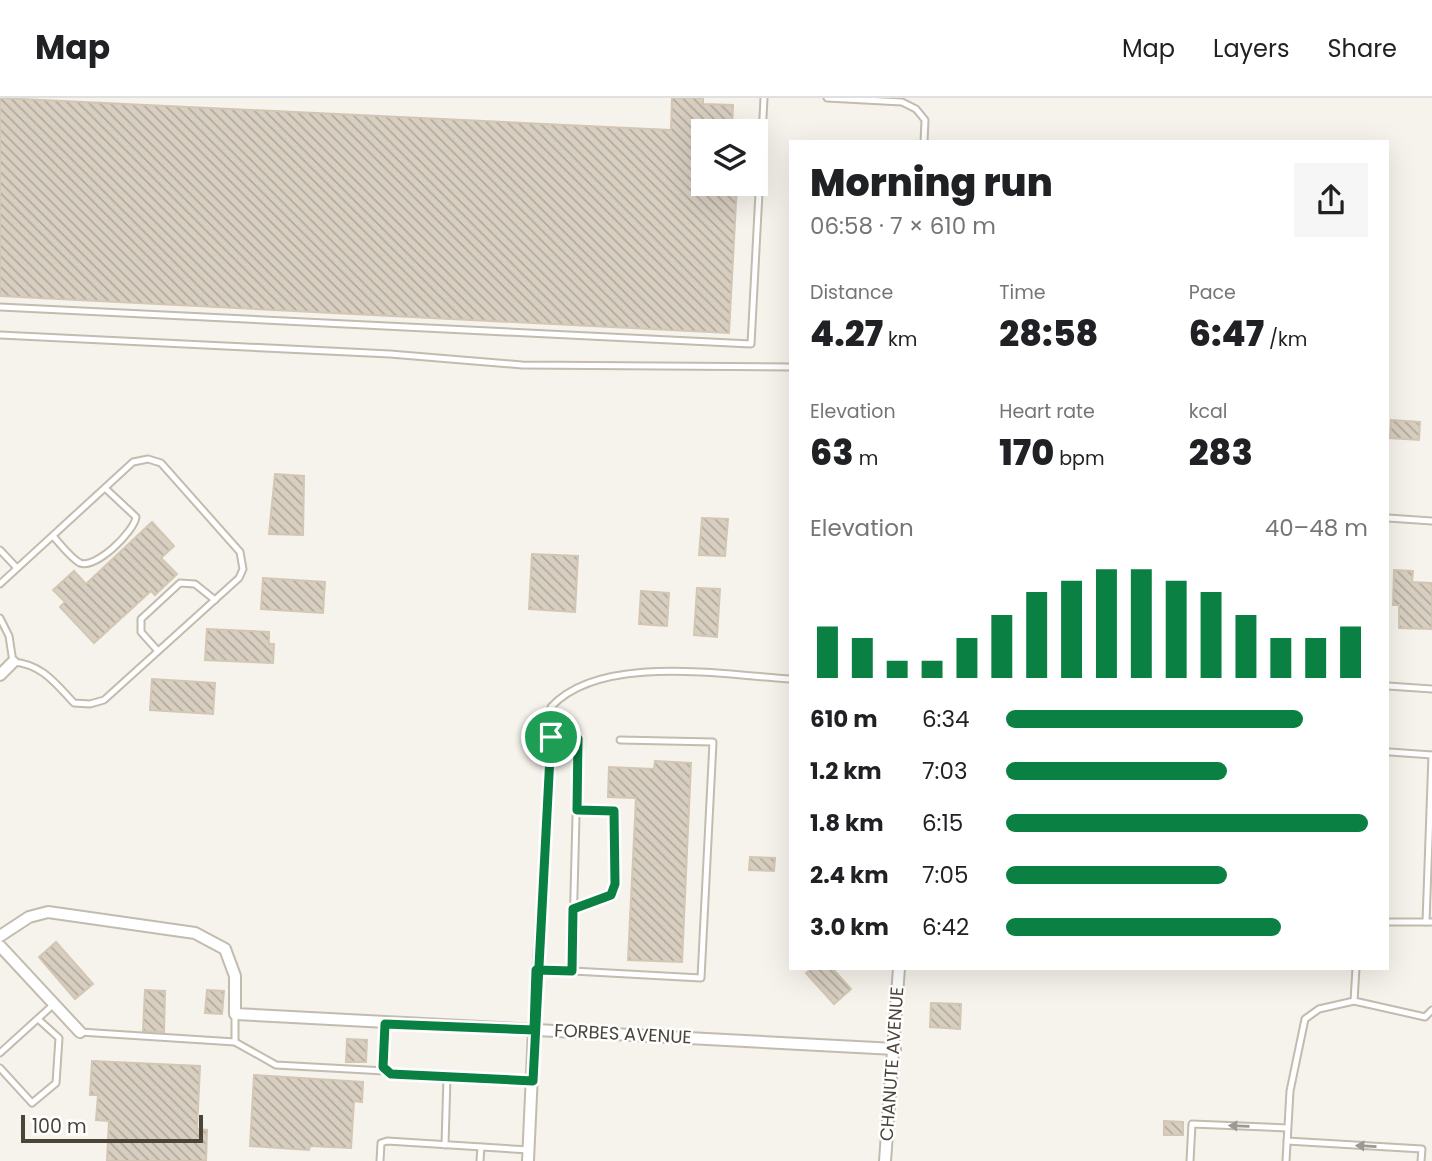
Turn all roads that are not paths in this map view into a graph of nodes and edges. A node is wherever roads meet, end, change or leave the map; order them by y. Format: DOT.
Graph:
graph roads {
  1 [pos="764,98"];
  2 [pos="827,98"];
  3 [pos="924,140"];
  4 [pos="0,307"];
  5 [pos="0,335"];
  6 [pos="789,367"];
  7 [pos="105,488"];
  8 [pos="1389,518"];
  9 [pos="1432,521"];
  10 [pos="53,536"];
  11 [pos="0,550"];
  12 [pos="18,568"];
  13 [pos="0,584"];
  14 [pos="215,600"];
  15 [pos="0,618"];
  16 [pos="158,651"];
  17 [pos="13,663"];
  18 [pos="0,675"];
  19 [pos="789,679"];
  20 [pos="1389,686"];
  21 [pos="1432,689"];
  22 [pos="551,737"];
  23 [pos="620,740"];
  24 [pos="1390,752"];
  25 [pos="1432,755"];
  26 [pos="577,810"];
  27 [pos="573,909"];
  28 [pos="1389,922"];
  29 [pos="1429,922"];
  30 [pos="0,936"];
  31 [pos="0,946"];
  32 [pos="536,970"];
  33 [pos="899,970"];
  34 [pos="1356,970"];
  35 [pos="572,971"];
  36 [pos="1354,1001"];
  37 [pos="54,1004"];
  38 [pos="1432,1010"];
  39 [pos="235,1014"];
  40 [pos="1425,1017"];
  41 [pos="38,1018"];
  42 [pos="1432,1022"];
  43 [pos="385,1024"];
  44 [pos="534,1030"];
  45 [pos="80,1032"];
  46 [pos="235,1042"];
  47 [pos="895,1049"];
  48 [pos="0,1053"];
  49 [pos="0,1068"];
  50 [pos="386,1071"];
  51 [pos="447,1077"];
  52 [pos="533,1081"];
  53 [pos="1287,1128"];
  54 [pos="1287,1141"];
  55 [pos="445,1145"];
  56 [pos="481,1147"];
  57 [pos="528,1155"];
  58 [pos="380,1161"];
  59 [pos="480,1161"];
  60 [pos="885,1161"];
  61 [pos="1190,1161"];
  62 [pos="1286,1161"];
  63 [pos="1421,1161"];
  1 -- 4 [label="lane"];
  2 -- 3 [label="lane"];
  5 -- 6 [label="lane"];
  7 -- 10 [label="lane"];
  7 -- 10 [label="lane"];
  7 -- 14 [label="lane"];
  8 -- 9 [label="lane"];
  10 -- 12 [label="lane"];
  11 -- 12 [label="lane"];
  12 -- 13 [label="lane"];
  14 -- 16 [label="lane"];
  14 -- 16 [label="lane"];
  15 -- 17 [label="lane"];
  16 -- 17 [label="lane"];
  17 -- 18 [label="street"];
  19 -- 22 [label="lane"];
  20 -- 21 [label="lane"];
  22 -- 26 [label="lane"];
  22 -- 32 [label="lane"];
  23 -- 35 [label="lane"];
  24 -- 25 [label="lane"];
  25 -- 29 [label="lane"];
  26 -- 27 [label="lane"];
  26 -- 27 [label="lane"];
  27 -- 35 [label="lane"];
  28 -- 29 [label="lane"];
  30 -- 39 [label="street"];
  31 -- 37 [label="street"];
  32 -- 35 [label="lane"];
  32 -- 44 [label="lane"];
  33 -- 47 [label="street, CHANUTE AVENUE"];
  34 -- 36 [label="lane"];
  36 -- 40 [label="lane"];
  36 -- 53 [label="lane"];
  37 -- 41 [label="lane"];
  37 -- 45 [label="street"];
  38 -- 40 [label="lane"];
  39 -- 43 [label="street, FORBES AVENUE"];
  39 -- 46 [label="lane"];
  40 -- 42 [label="lane"];
  41 -- 48 [label="lane"];
  41 -- 49 [label="lane"];
  43 -- 44 [label="street, FORBES AVENUE"];
  43 -- 50 [label="lane"];
  44 -- 47 [label="street, FORBES AVENUE"];
  44 -- 52 [label="street"];
  45 -- 46 [label="lane"];
  46 -- 50 [label="lane"];
  47 -- 60 [label="street, CHANUTE AVENUE"];
  50 -- 51 [label="lane"];
  51 -- 52 [label="lane"];
  51 -- 55 [label="lane"];
  52 -- 57 [label="street"];
  53 -- 54 [label="lane"];
  53 -- 61 [label="lane, one-way"];
  54 -- 62 [label="lane"];
  63 -- 54 [label="lane, one-way"];
  55 -- 56 [label="lane"];
  55 -- 58 [label="lane"];
  56 -- 57 [label="lane"];
  56 -- 59 [label="lane"];
}
